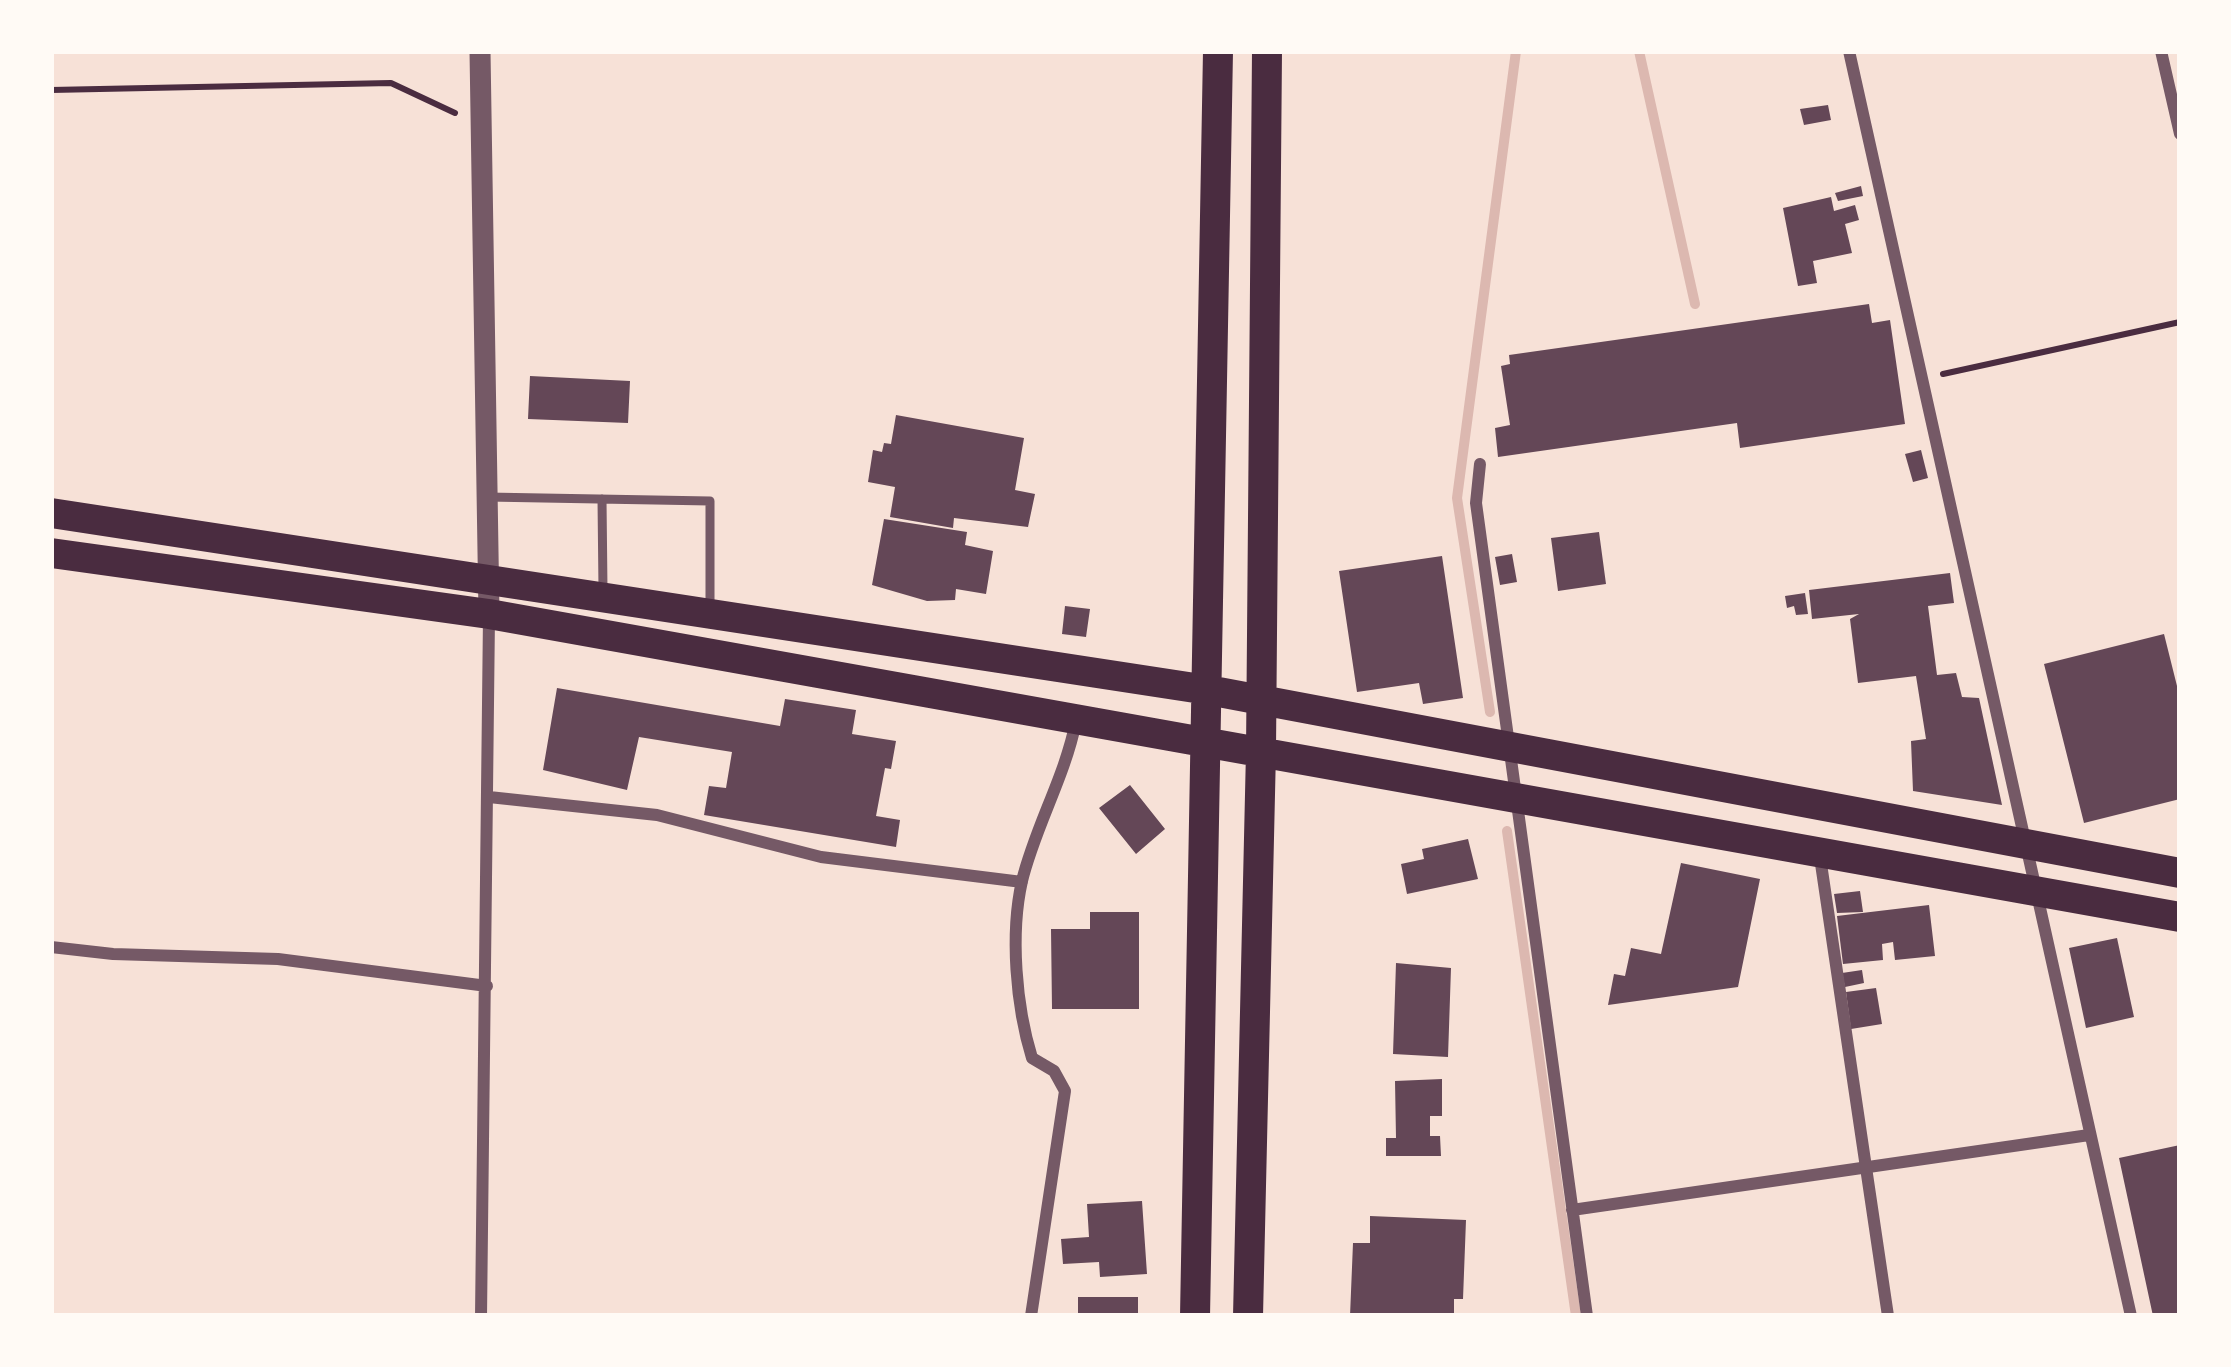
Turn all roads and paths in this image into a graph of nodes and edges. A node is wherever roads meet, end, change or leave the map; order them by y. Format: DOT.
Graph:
graph roads {
  1 [pos="480,51"];
  2 [pos="1218,51"];
  3 [pos="1267,51"];
  4 [pos="1849,51"];
  5 [pos="2161,51"];
  6 [pos="51,90"];
  7 [pos="481,126"];
  8 [pos="2180,134"];
  9 [pos="2180,322"];
  10 [pos="1922,379"];
  11 [pos="1480,464"];
  12 [pos="487,496"];
  13 [pos="602,499"];
  14 [pos="51,513"];
  15 [pos="51,553"];
  16 [pos="488,578"];
  17 [pos="603,596"];
  18 [pos="710,613"];
  19 [pos="490,614"];
  20 [pos="1208,689"];
  21 [pos="1262,699"];
  22 [pos="1077,717"];
  23 [pos="1208,742"];
  24 [pos="1509,746"];
  25 [pos="1261,751"];
  26 [pos="1518,794"];
  27 [pos="490,797"];
  28 [pos="2025,843"];
  29 [pos="1819,850"];
  30 [pos="2180,873"];
  31 [pos="1022,883"];
  32 [pos="2034,888"];
  33 [pos="2180,917"];
  34 [pos="51,947"];
  35 [pos="487,986"];
  36 [pos="2089,1135"];
  37 [pos="1866,1167"];
  38 [pos="1572,1210"];
  39 [pos="481,1316"];
  40 [pos="1031,1316"];
  41 [pos="1196,1316"];
  42 [pos="1248,1316"];
  43 [pos="1587,1316"];
  44 [pos="1888,1316"];
  45 [pos="2131,1316"];
  1 -- 7 [label="street"];
  2 -- 20 [label="main road"];
  3 -- 21 [label="main road"];
  4 -- 10 [label="street"];
  5 -- 8 [label="street"];
  6 -- 7 [label="path"];
  7 -- 12 [label="street"];
  9 -- 10 [label="path"];
  10 -- 28 [label="street"];
  11 -- 24 [label="street"];
  12 -- 13 [label="lane"];
  12 -- 16 [label="street"];
  13 -- 17 [label="lane"];
  13 -- 18 [label="lane"];
  14 -- 16 [label="main road"];
  15 -- 19 [label="main road"];
  16 -- 17 [label="main road"];
  16 -- 19 [label="street"];
  17 -- 18 [label="main road"];
  18 -- 20 [label="main road"];
  19 -- 22 [label="main road"];
  19 -- 27 [label="street"];
  20 -- 21 [label="main road"];
  20 -- 23 [label="main road"];
  21 -- 24 [label="main road"];
  21 -- 25 [label="main road"];
  22 -- 23 [label="main road"];
  22 -- 31 [label="street"];
  23 -- 25 [label="main road"];
  23 -- 41 [label="main road"];
  24 -- 26 [label="street"];
  24 -- 28 [label="main road"];
  25 -- 26 [label="main road"];
  25 -- 42 [label="main road"];
  26 -- 29 [label="main road"];
  26 -- 38 [label="street"];
  27 -- 31 [label="street"];
  27 -- 35 [label="street"];
  28 -- 30 [label="main road"];
  28 -- 32 [label="street"];
  29 -- 32 [label="main road"];
  29 -- 37 [label="street"];
  31 -- 40 [label="street"];
  32 -- 33 [label="main road"];
  32 -- 36 [label="street"];
  34 -- 35 [label="street"];
  35 -- 39 [label="street"];
  36 -- 37 [label="street"];
  36 -- 45 [label="street"];
  37 -- 38 [label="street"];
  37 -- 44 [label="street"];
  38 -- 43 [label="street"];
}
